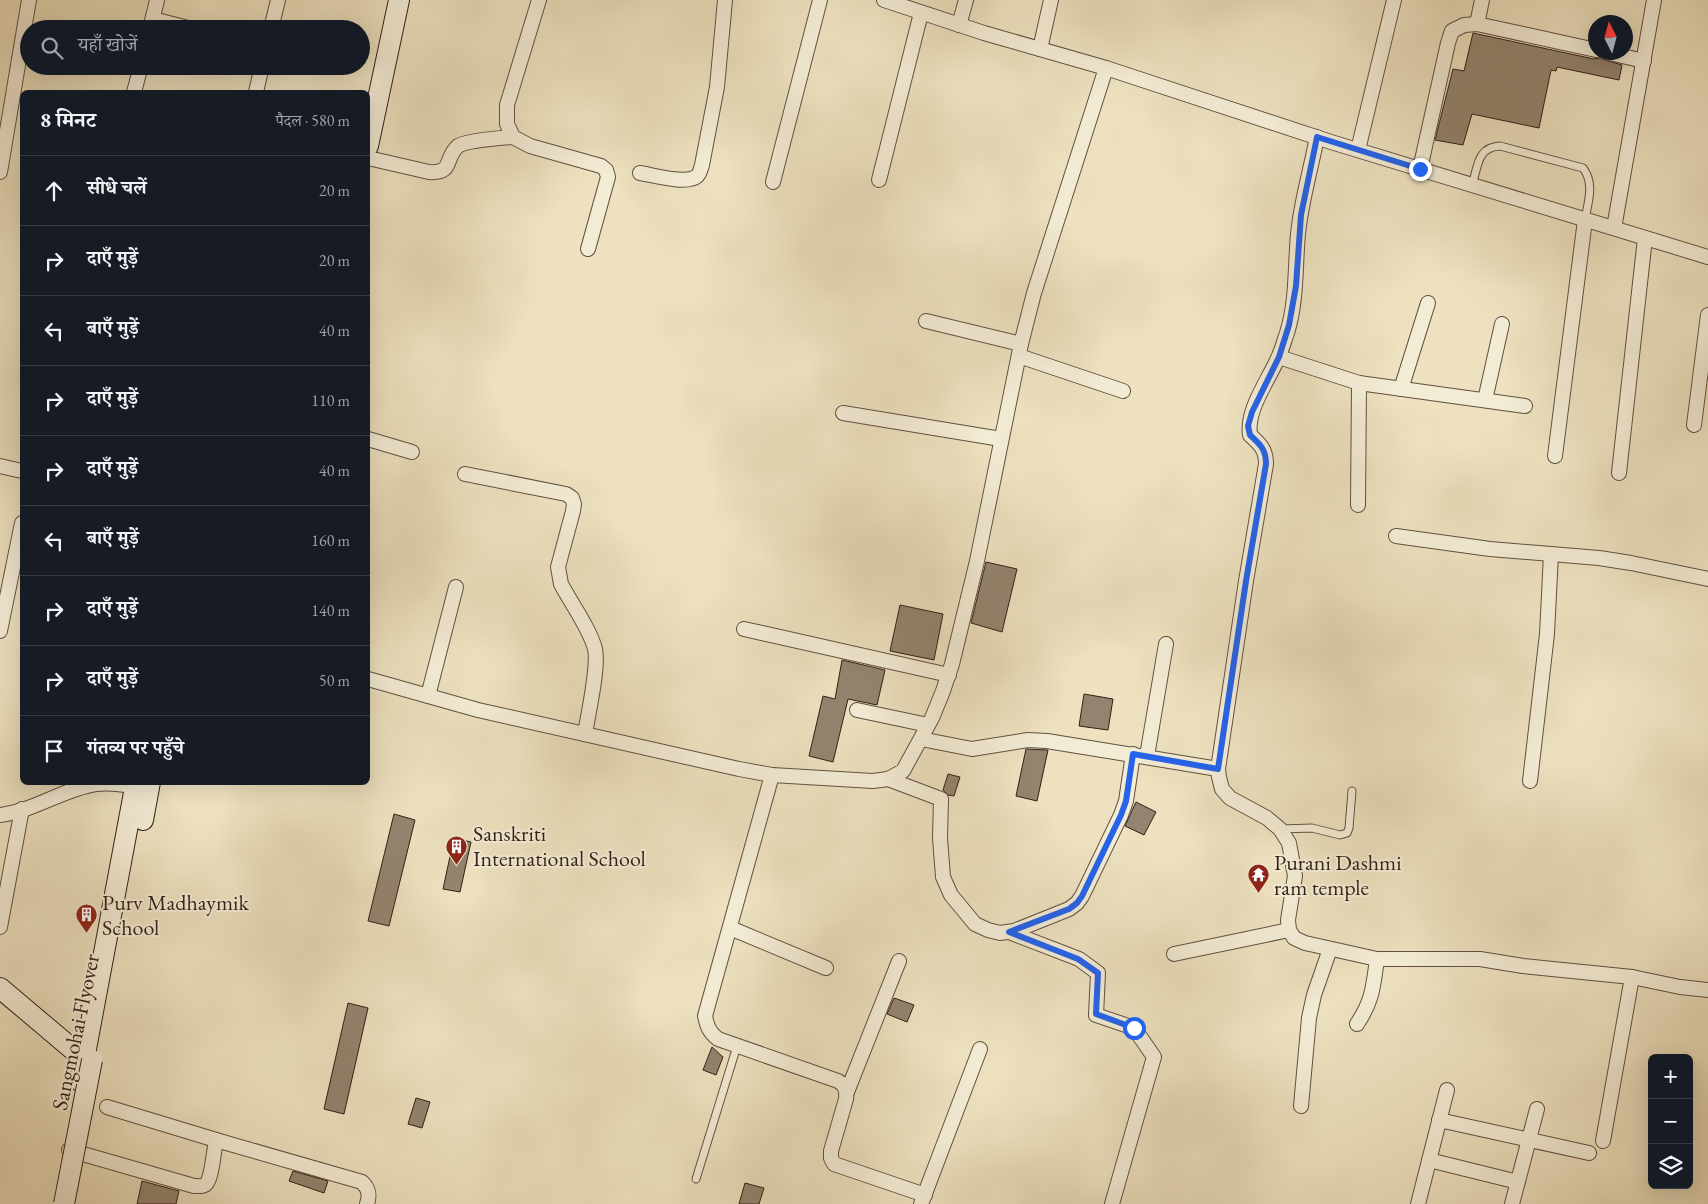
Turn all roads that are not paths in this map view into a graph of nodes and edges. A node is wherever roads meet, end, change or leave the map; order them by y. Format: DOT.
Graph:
graph roads {
  1 [pos="30,0"];
  2 [pos="157,0"];
  3 [pos="278,0"];
  4 [pos="399,0"];
  5 [pos="539,0"];
  6 [pos="725,0"];
  7 [pos="820,0"];
  8 [pos="884,0"];
  9 [pos="966,0"];
  10 [pos="1051,0"];
  11 [pos="1394,0"];
  12 [pos="1482,0"];
  13 [pos="1654,0"];
  14 [pos="921,13"];
  15 [pos="28,20"];
  16 [pos="152,20"];
  17 [pos="273,20"];
  18 [pos="1477,24"];
  19 [pos="959,25"];
  20 [pos="1588,48"];
  21 [pos="1040,49"];
  22 [pos="1633,58"];
  23 [pos="1644,61"];
  24 [pos="1106,68"];
  25 [pos="21,75"];
  26 [pos="139,75"];
  27 [pos="260,75"];
  28 [pos="135,90"];
  29 [pos="256,90"];
  30 [pos="18,97"];
  31 [pos="370,137"];
  32 [pos="513,137"];
  33 [pos="1317,137"];
  34 [pos="1358,150"];
  35 [pos="370,158"];
  36 [pos="1420,169"];
  37 [pos="0,172"];
  38 [pos="640,173"];
  39 [pos="879,180"];
  40 [pos="773,182"];
  41 [pos="1472,185"];
  42 [pos="1585,220"];
  43 [pos="1614,228"];
  44 [pos="1645,238"];
  45 [pos="588,249"];
  46 [pos="1708,257"];
  47 [pos="1428,303"];
  48 [pos="1708,315"];
  49 [pos="926,321"];
  50 [pos="1502,324"];
  51 [pos="1020,350"];
  52 [pos="1279,357"];
  53 [pos="1359,383"];
  54 [pos="1401,389"];
  55 [pos="1124,391"];
  56 [pos="1485,400"];
  57 [pos="1525,406"];
  58 [pos="843,413"];
  59 [pos="1694,425"];
  60 [pos="1001,439"];
  61 [pos="370,440"];
  62 [pos="412,452"];
  63 [pos="1555,456"];
  64 [pos="0,466"];
  65 [pos="20,471"];
  66 [pos="1619,473"];
  67 [pos="465,474"];
  68 [pos="1358,505"];
  69 [pos="20,533"];
  70 [pos="1396,536"];
  71 [pos="1550,554"];
  72 [pos="1708,580"];
  73 [pos="456,587"];
  74 [pos="744,629"];
  75 [pos="0,631"];
  76 [pos="1166,644"];
  77 [pos="948,675"];
  78 [pos="370,680"];
  79 [pos="428,696"];
  80 [pos="857,710"];
  81 [pos="928,725"];
  82 [pos="585,734"];
  83 [pos="921,739"];
  84 [pos="1140,755"];
  85 [pos="1218,769"];
  86 [pos="772,775"];
  87 [pos="888,779"];
  88 [pos="1530,782"];
  89 [pos="84,785"];
  90 [pos="140,785"];
  91 [pos="1352,791"];
  92 [pos="22,809"];
  93 [pos="0,814"];
  94 [pos="1280,829"];
  95 [pos="0,927"];
  96 [pos="730,928"];
  97 [pos="1289,930"];
  98 [pos="1009,932"];
  99 [pos="1330,949"];
  100 [pos="1174,954"];
  101 [pos="1377,959"];
  102 [pos="899,961"];
  103 [pos="826,968"];
  104 [pos="1632,977"];
  105 [pos="0,988"];
  106 [pos="1708,990"];
  107 [pos="1357,1024"];
  108 [pos="737,1046"];
  109 [pos="980,1049"];
  110 [pos="88,1058"];
  111 [pos="1447,1090"];
  112 [pos="846,1092"];
  113 [pos="1301,1106"];
  114 [pos="107,1107"];
  115 [pos="1537,1109"];
  116 [pos="1439,1120"];
  117 [pos="216,1140"];
  118 [pos="1528,1140"];
  119 [pos="1603,1141"];
  120 [pos="69,1150"];
  121 [pos="1589,1153"];
  122 [pos="1429,1160"];
  123 [pos="696,1179"];
  124 [pos="1518,1182"];
  125 [pos="923,1199"];
  126 [pos="62,1204"];
  127 [pos="367,1204"];
  128 [pos="1112,1204"];
  129 [pos="1418,1204"];
  130 [pos="1512,1204"];
  1 -- 15 [label="street"];
  2 -- 16 [label="street"];
  3 -- 17 [label="street"];
  4 -- 31 [label="main road"];
  5 -- 32 [label="street"];
  6 -- 38 [label="street"];
  7 -- 40 [label="street"];
  8 -- 14 [label="street"];
  9 -- 19 [label="street"];
  10 -- 21 [label="street"];
  11 -- 34 [label="street"];
  12 -- 18 [label="street"];
  13 -- 23 [label="street"];
  14 -- 19 [label="street"];
  14 -- 39 [label="street"];
  18 -- 20 [label="street"];
  18 -- 36 [label="street"];
  19 -- 21 [label="street"];
  21 -- 24 [label="street"];
  22 -- 23 [label="street"];
  23 -- 43 [label="street"];
  24 -- 33 [label="street"];
  24 -- 51 [label="street"];
  25 -- 30 [label="street"];
  26 -- 28 [label="street"];
  27 -- 29 [label="street"];
  30 -- 37 [label="street"];
  32 -- 35 [label="street"];
  32 -- 45 [label="street"];
  33 -- 34 [label="street"];
  33 -- 52 [label="street"];
  34 -- 36 [label="street"];
  36 -- 41 [label="street"];
  41 -- 42 [label="street"];
  41 -- 42 [label="lane"];
  42 -- 43 [label="street"];
  42 -- 63 [label="street"];
  43 -- 44 [label="street"];
  44 -- 46 [label="street"];
  44 -- 66 [label="street"];
  47 -- 54 [label="street"];
  48 -- 59 [label="street"];
  49 -- 51 [label="street"];
  50 -- 56 [label="street"];
  51 -- 55 [label="street"];
  51 -- 60 [label="street"];
  52 -- 53 [label="street"];
  52 -- 85 [label="street"];
  53 -- 54 [label="street"];
  53 -- 68 [label="street"];
  54 -- 56 [label="street"];
  56 -- 57 [label="street"];
  58 -- 60 [label="street"];
  60 -- 77 [label="street"];
  61 -- 62 [label="street"];
  64 -- 65 [label="street"];
  67 -- 82 [label="street"];
  69 -- 75 [label="street"];
  70 -- 71 [label="street"];
  71 -- 72 [label="street"];
  71 -- 88 [label="street"];
  73 -- 79 [label="street"];
  74 -- 77 [label="street"];
  76 -- 84 [label="street"];
  77 -- 81 [label="street"];
  78 -- 79 [label="street"];
  79 -- 82 [label="street"];
  80 -- 81 [label="street"];
  81 -- 83 [label="street"];
  82 -- 86 [label="street"];
  83 -- 84 [label="street"];
  83 -- 87 [label="street"];
  84 -- 85 [label="street"];
  84 -- 98 [label="street"];
  85 -- 94 [label="street"];
  86 -- 87 [label="street"];
  86 -- 96 [label="street"];
  87 -- 98 [label="street"];
  89 -- 92 [label="street"];
  90 -- 110 [label="main road, Sangmohai Flyover"];
  91 -- 94 [label="lane"];
  92 -- 93 [label="street"];
  92 -- 95 [label="street"];
  94 -- 97 [label="street"];
  96 -- 103 [label="street"];
  96 -- 108 [label="street"];
  97 -- 99 [label="street"];
  97 -- 100 [label="street"];
  98 -- 128 [label="street"];
  99 -- 101 [label="street"];
  99 -- 113 [label="street"];
  101 -- 104 [label="street"];
  101 -- 107 [label="street"];
  102 -- 112 [label="street"];
  104 -- 106 [label="street"];
  104 -- 119 [label="street"];
  105 -- 110 [label="main road"];
  108 -- 112 [label="street"];
  108 -- 123 [label="lane"];
  109 -- 125 [label="street"];
  110 -- 120 [label="main road"];
  110 -- 126 [label="main road, Sangmohai Flyover, bridge"];
  111 -- 116 [label="street"];
  112 -- 125 [label="street"];
  114 -- 117 [label="street"];
  115 -- 118 [label="street"];
  116 -- 118 [label="street"];
  116 -- 122 [label="street"];
  117 -- 120 [label="street"];
  117 -- 127 [label="street"];
  118 -- 121 [label="street"];
  118 -- 124 [label="street"];
  120 -- 126 [label="main road"];
  122 -- 124 [label="street"];
  122 -- 129 [label="street"];
  124 -- 130 [label="street"];
}
